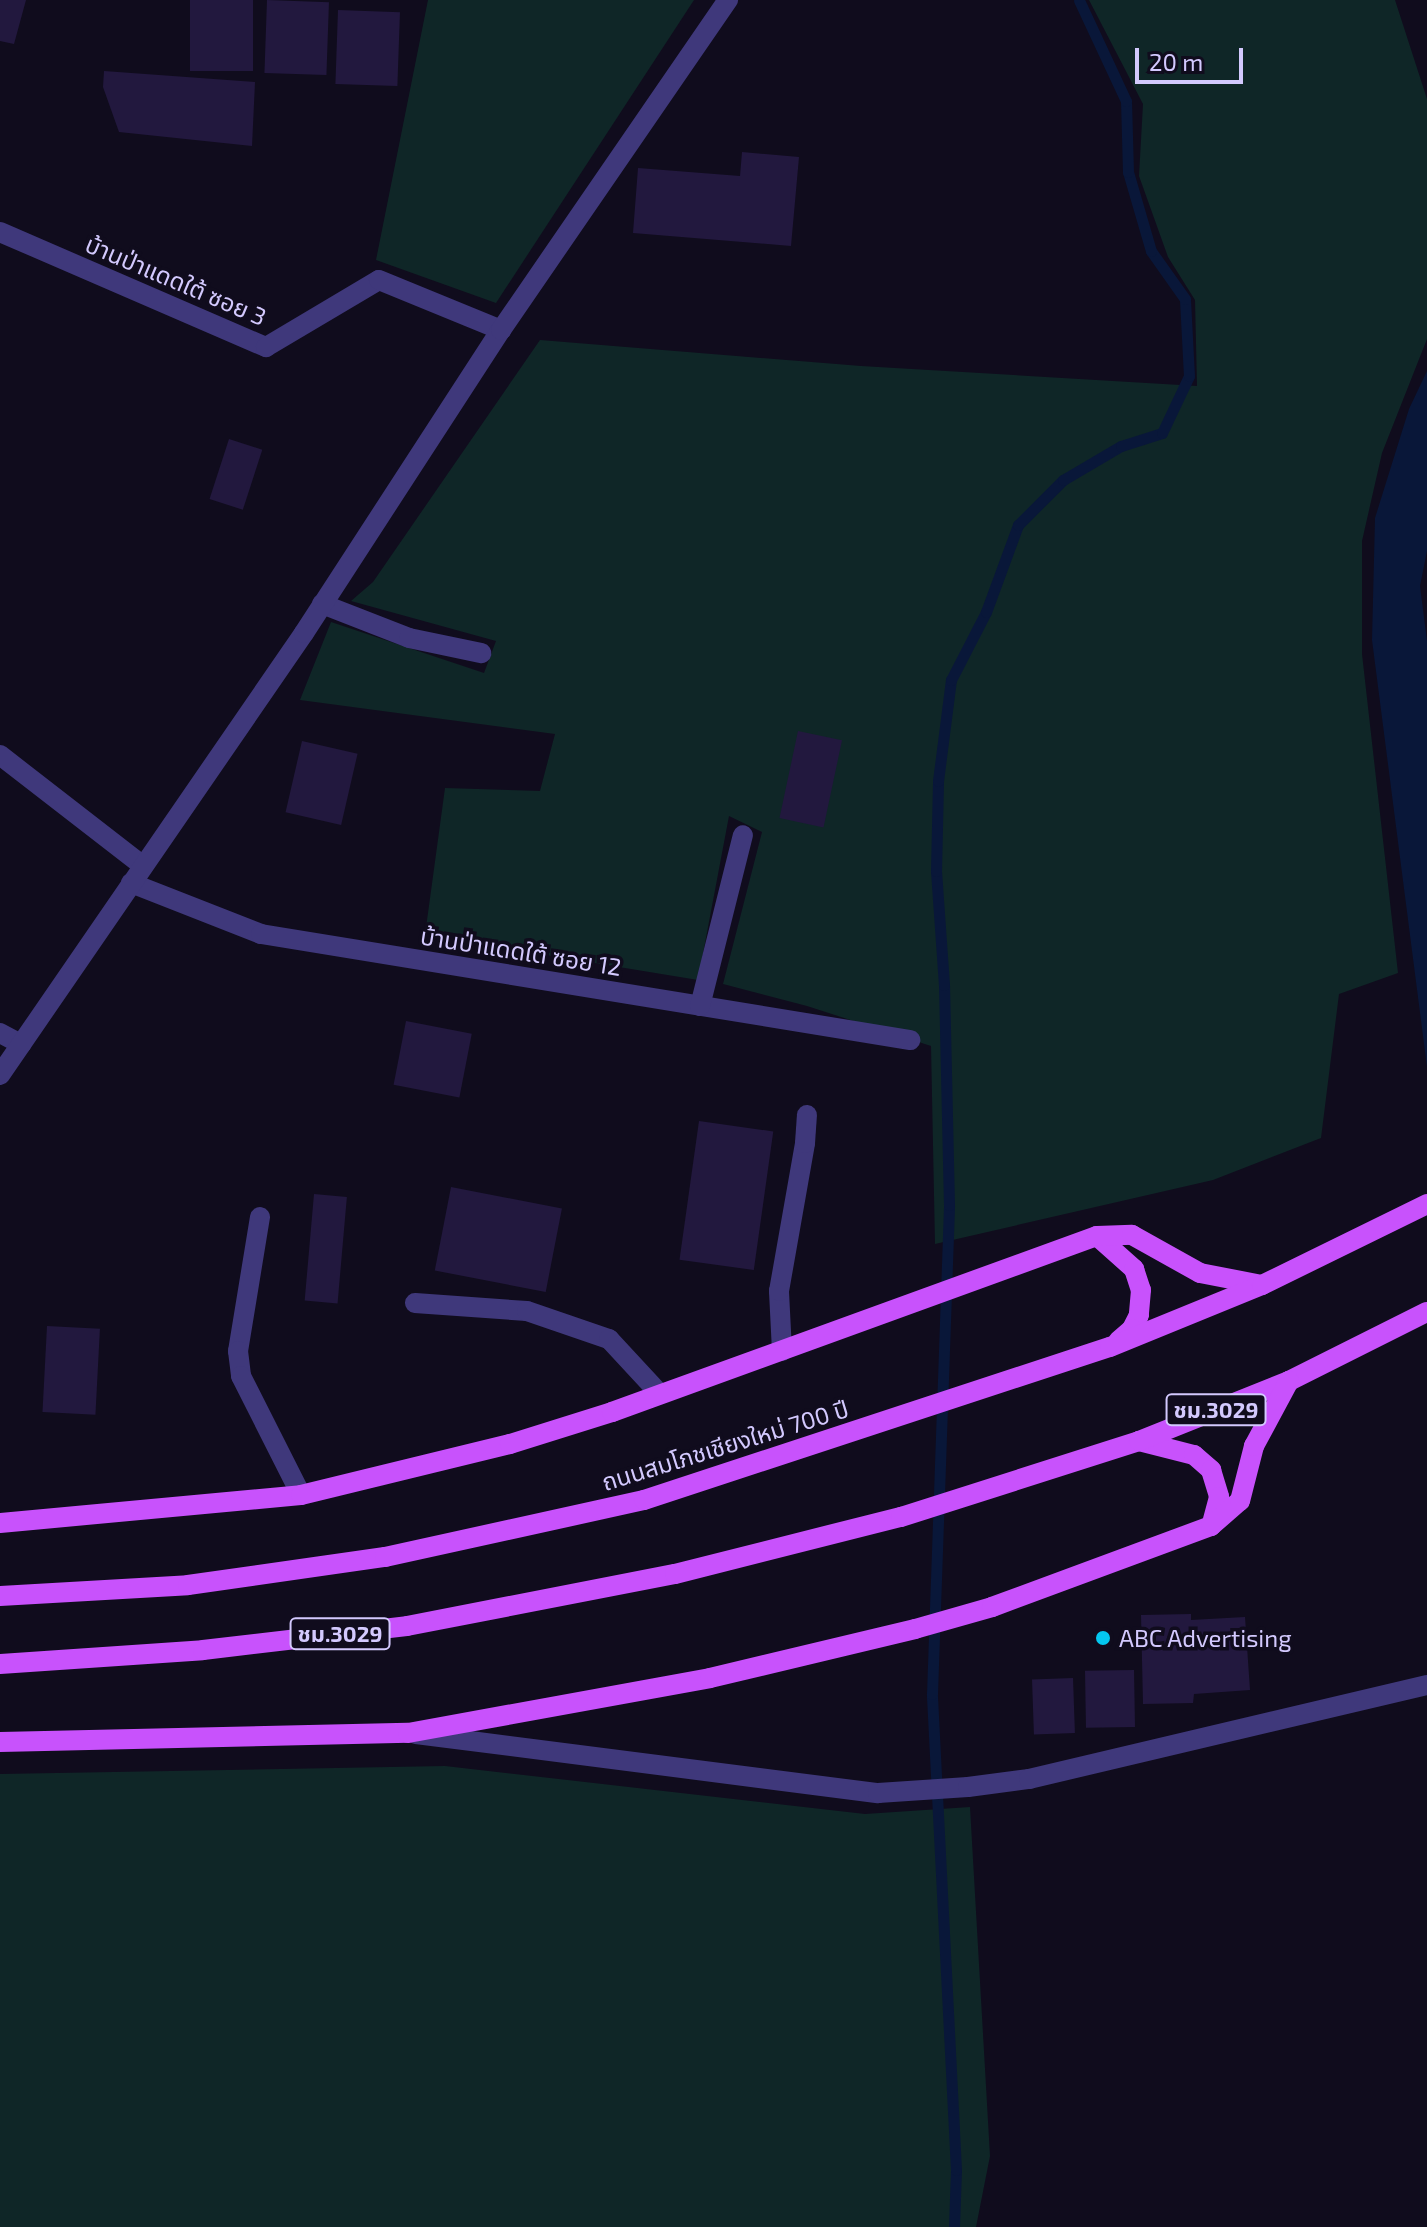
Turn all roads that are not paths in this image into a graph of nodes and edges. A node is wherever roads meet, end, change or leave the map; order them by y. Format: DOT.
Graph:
graph roads {
  1 [pos="728,0"];
  2 [pos="0,232"];
  3 [pos="501,330"];
  4 [pos="322,604"];
  5 [pos="481,653"];
  6 [pos="0,755"];
  7 [pos="743,835"];
  8 [pos="143,866"];
  9 [pos="131,883"];
  10 [pos="700,1006"];
  11 [pos="0,1033"];
  12 [pos="910,1040"];
  13 [pos="21,1044"];
  14 [pos="0,1075"];
  15 [pos="807,1115"];
  16 [pos="1421,1208"];
  17 [pos="260,1217"];
  18 [pos="1097,1236"];
  19 [pos="1262,1285"];
  20 [pos="415,1303"];
  21 [pos="1427,1312"];
  22 [pos="1110,1347"];
  23 [pos="782,1351"];
  24 [pos="1289,1381"];
  25 [pos="660,1394"];
  26 [pos="1139,1441"];
  27 [pos="301,1495"];
  28 [pos="0,1523"];
  29 [pos="1211,1526"];
  30 [pos="0,1596"];
  31 [pos="0,1664"];
  32 [pos="1427,1685"];
  33 [pos="408,1733"];
  34 [pos="0,1742"];
  1 -- 3 [label="street"];
  2 -- 3 [label="street, บ้านป่าแดดใต้ ซอย 3"];
  3 -- 4 [label="street"];
  4 -- 5 [label="street"];
  4 -- 8 [label="street"];
  6 -- 8 [label="street"];
  7 -- 10 [label="street"];
  8 -- 9 [label="street"];
  9 -- 10 [label="street, บ้านป่าแดดใต้ ซอย 12"];
  9 -- 13 [label="street"];
  10 -- 12 [label="street, บ้านป่าแดดใต้ ซอย 12"];
  11 -- 13 [label="street"];
  13 -- 14 [label="street"];
  15 -- 23 [label="street"];
  16 -- 19 [label="main road, ถนนสมโภชเชียงใหม่ 700 ปี"];
  17 -- 27 [label="street"];
  18 -- 19 [label="main road"];
  18 -- 22 [label="main road"];
  18 -- 23 [label="main road"];
  19 -- 22 [label="main road, ถนนสมโภชเชียงใหม่ 700 ปี"];
  20 -- 25 [label="street"];
  21 -- 24 [label="main road, ชม.3029"];
  22 -- 30 [label="main road, ถนนสมโภชเชียงใหม่ 700 ปี"];
  23 -- 25 [label="main road"];
  24 -- 26 [label="main road, ชม.3029"];
  24 -- 29 [label="main road"];
  25 -- 27 [label="main road"];
  26 -- 29 [label="main road"];
  26 -- 31 [label="main road, ชม.3029"];
  27 -- 28 [label="main road"];
  29 -- 33 [label="main road"];
  32 -- 33 [label="street"];
  33 -- 34 [label="main road"];
}
